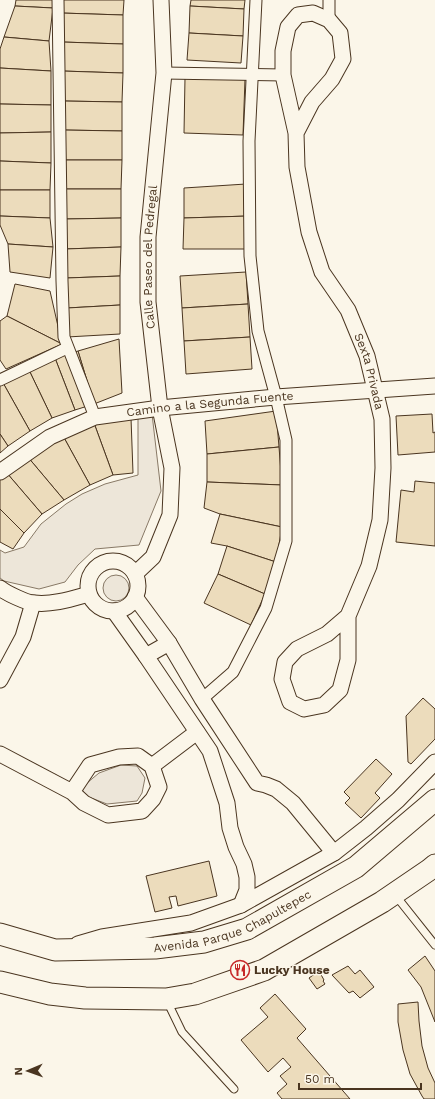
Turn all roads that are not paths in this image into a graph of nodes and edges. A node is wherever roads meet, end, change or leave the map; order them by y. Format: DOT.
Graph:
graph roads {
  1 [pos="58,0"];
  2 [pos="161,0"];
  3 [pos="256,0"];
  4 [pos="329,0"];
  5 [pos="329,20"];
  6 [pos="164,73"];
  7 [pos="252,75"];
  8 [pos="282,75"];
  9 [pos="296,133"];
  10 [pos="68,348"];
  11 [pos="0,380"];
  12 [pos="435,386"];
  13 [pos="376,390"];
  14 [pos="276,397"];
  15 [pos="160,408"];
  16 [pos="95,417"];
  17 [pos="0,472"];
  18 [pos="135,574"];
  19 [pos="0,588"];
  20 [pos="89,594"];
  21 [pos="135,597"];
  22 [pos="33,603"];
  23 [pos="114,611"];
  24 [pos="348,616"];
  25 [pos="169,643"];
  26 [pos="146,656"];
  27 [pos="0,680"];
  28 [pos="202,699"];
  29 [pos="197,732"];
  30 [pos="228,739"];
  31 [pos="210,751"];
  32 [pos="0,754"];
  33 [pos="435,762"];
  34 [pos="152,766"];
  35 [pos="72,792"];
  36 [pos="435,800"];
  37 [pos="334,854"];
  38 [pos="433,866"];
  39 [pos="395,894"];
  40 [pos="241,905"];
  41 [pos="0,934"];
  42 [pos="435,945"];
  43 [pos="56,950"];
  44 [pos="0,982"];
  45 [pos="166,999"];
  46 [pos="234,1089"];
  1 -- 10 [label="street"];
  2 -- 6 [label="street, Calle Paseo del Pedregal"];
  3 -- 7 [label="street"];
  4 -- 5 [label="street"];
  5 -- 8 [label="street, Sexta Privada"];
  5 -- 9 [label="street, Sexta Privada"];
  6 -- 7 [label="street"];
  6 -- 15 [label="street, Calle Paseo del Pedregal"];
  7 -- 8 [label="street"];
  7 -- 14 [label="street"];
  8 -- 9 [label="street, Sexta Privada"];
  9 -- 13 [label="street, Sexta Privada"];
  10 -- 11 [label="street"];
  10 -- 16 [label="street"];
  12 -- 13 [label="street, Camino a la Segunda Fuente"];
  13 -- 14 [label="street, Camino a la Segunda Fuente"];
  13 -- 24 [label="street, Sexta Privada"];
  14 -- 15 [label="street, Camino a la Segunda Fuente"];
  14 -- 28 [label="street"];
  15 -- 16 [label="street, Camino a la Segunda Fuente"];
  15 -- 18 [label="street, Calle Paseo del Pedregal"];
  16 -- 17 [label="street, Camino a la Segunda Fuente"];
  18 -- 20 [label="street"];
  18 -- 21 [label="street"];
  19 -- 22 [label="street"];
  20 -- 22 [label="street"];
  20 -- 23 [label="street"];
  21 -- 23 [label="street"];
  21 -- 25 [label="street"];
  22 -- 27 [label="street"];
  23 -- 26 [label="street"];
  24 -- 24 [label="street, Sexta Privada"];
  25 -- 26 [label="street"];
  25 -- 28 [label="street"];
  26 -- 29 [label="street"];
  28 -- 30 [label="street"];
  29 -- 31 [label="street"];
  29 -- 34 [label="street"];
  30 -- 31 [label="street"];
  30 -- 37 [label="street"];
  31 -- 40 [label="street"];
  32 -- 35 [label="street"];
  33 -- 37 [label="street"];
  34 -- 35 [label="street"];
  34 -- 35 [label="street"];
  36 -- 43 [label="main road, Avenida Parque Chapultepec"];
  37 -- 40 [label="street"];
  38 -- 39 [label="main road"];
  39 -- 42 [label="lane"];
  39 -- 45 [label="main road"];
  40 -- 43 [label="street"];
  41 -- 43 [label="main road, Avenida Parque Chapultepec"];
  44 -- 45 [label="main road"];
  45 -- 46 [label="lane"];
}
